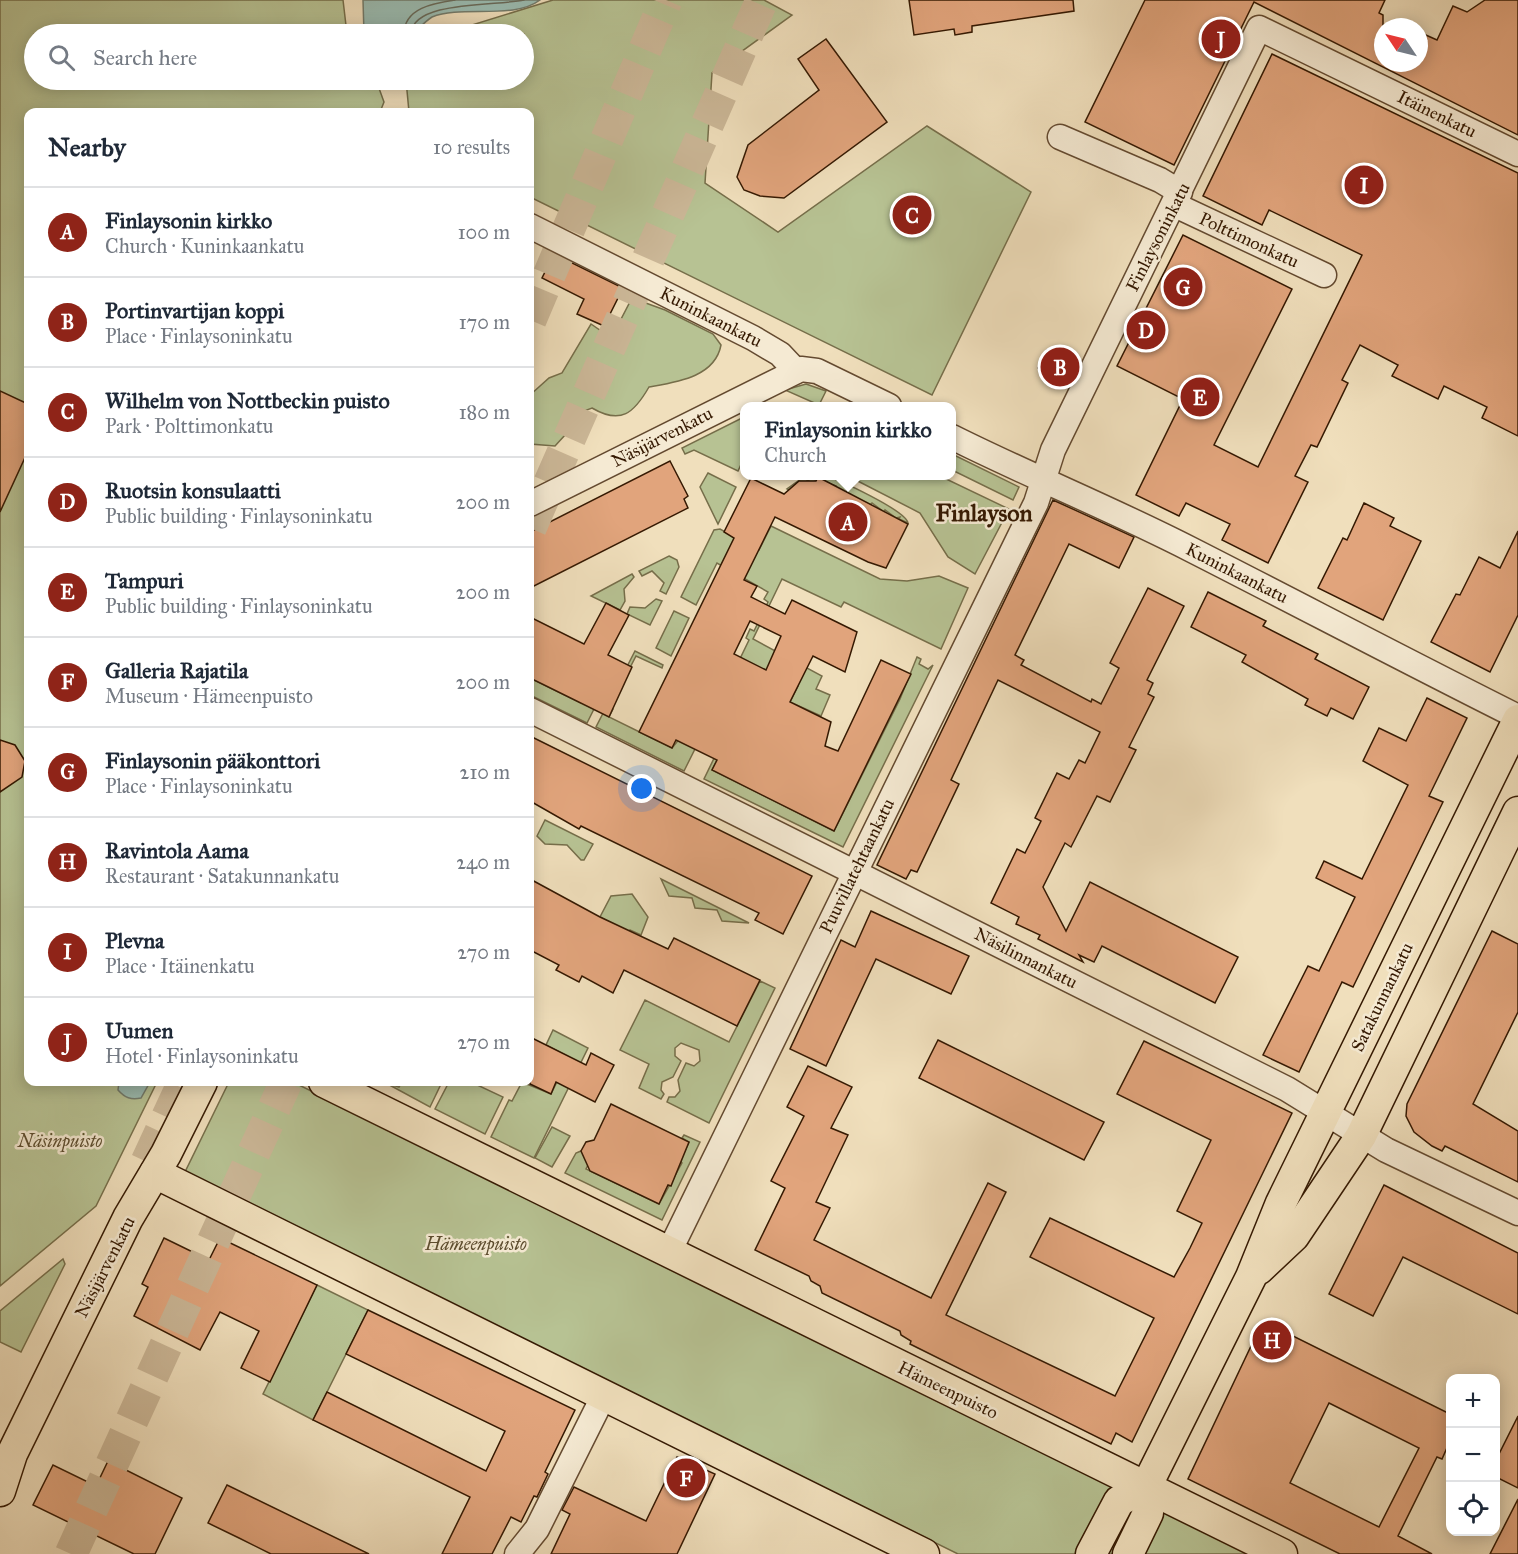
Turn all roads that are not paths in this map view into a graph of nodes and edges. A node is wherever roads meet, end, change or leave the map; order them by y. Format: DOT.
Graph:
graph roads {
  1 [pos="1259,28"];
  2 [pos="1060,136"];
  3 [pos="1518,154"];
  4 [pos="1178,198"];
  5 [pos="534,228"];
  6 [pos="1324,275"];
  7 [pos="796,371"];
  8 [pos="881,402"];
  9 [pos="956,439"];
  10 [pos="1044,480"];
  11 [pos="534,502"];
  12 [pos="534,712"];
  13 [pos="1518,718"];
  14 [pos="1518,812"];
  15 [pos="854,872"];
  16 [pos="200,1086"];
  17 [pos="332,1086"];
  18 [pos="1326,1114"];
  19 [pos="1361,1136"];
  20 [pos="155,1173"];
  21 [pos="1518,1213"];
  22 [pos="669,1252"];
  23 [pos="1251,1277"];
  24 [pos="604,1395"];
  25 [pos="6,1460"];
  26 [pos="1146,1487"];
  27 [pos="0,1491"];
  28 [pos="518,1554"];
  29 [pos="924,1554"];
  30 [pos="1091,1554"];
  31 [pos="1128,1554"];
  32 [pos="1282,1554"];
  1 -- 3 [label="street, Itäinenkatu"];
  1 -- 4 [label="street, Finlaysoninkatu"];
  2 -- 4 [label="street, Polttimonkatu"];
  4 -- 6 [label="street, Polttimonkatu"];
  4 -- 10 [label="street, Finlaysoninkatu"];
  5 -- 7 [label="street, Kuninkaankatu"];
  7 -- 8 [label="street"];
  7 -- 11 [label="street, Näsijärvenkatu"];
  9 -- 10 [label="street, Kuninkaankatu"];
  10 -- 13 [label="street, Kuninkaankatu"];
  10 -- 15 [label="street, Puuvillatehtaankatu"];
  12 -- 15 [label="street, Näsilinnankatu"];
  13 -- 18 [label="main road, Satakunnankatu"];
  14 -- 19 [label="main road, Satakunnankatu"];
  15 -- 18 [label="street, Näsilinnankatu"];
  15 -- 22 [label="street, Puuvillatehtaankatu"];
  16 -- 20 [label="main road, Näsijärvenkatu"];
  17 -- 22 [label="main road, Hämeenpuisto"];
  18 -- 19 [label="street, Näsilinnankatu"];
  18 -- 23 [label="main road, Satakunnankatu"];
  19 -- 21 [label="street, Näsilinnankatu"];
  19 -- 23 [label="main road, Satakunnankatu"];
  20 -- 24 [label="main road"];
  20 -- 25 [label="main road, Näsijärvenkatu"];
  22 -- 26 [label="main road, Hämeenpuisto"];
  23 -- 26 [label="main road, Satakunnankatu"];
  24 -- 28 [label="street"];
  24 -- 29 [label="main road"];
  25 -- 27 [label="main road, Näsijärvenkatu"];
  26 -- 30 [label="main road"];
  26 -- 31 [label="main road, Satakunnankatu"];
  26 -- 32 [label="main road, Hämeenpuisto"];
}
